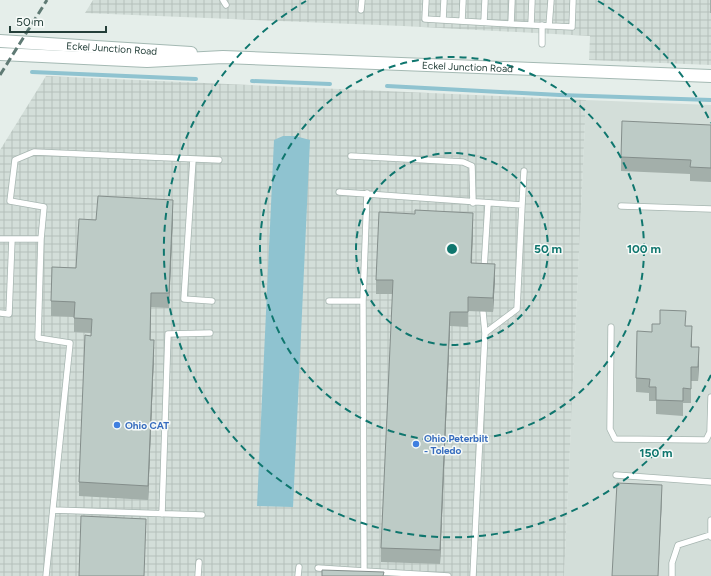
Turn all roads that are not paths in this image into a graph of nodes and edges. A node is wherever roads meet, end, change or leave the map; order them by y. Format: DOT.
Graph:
graph roads {
  1 [pos="362,0"];
  2 [pos="426,0"];
  3 [pos="444,0"];
  4 [pos="463,0"];
  5 [pos="485,0"];
  6 [pos="512,0"];
  7 [pos="532,0"];
  8 [pos="551,0"];
  9 [pos="573,0"];
  10 [pos="361,10"];
  11 [pos="443,20"];
  12 [pos="462,21"];
  13 [pos="484,22"];
  14 [pos="512,24"];
  15 [pos="531,25"];
  16 [pos="542,25"];
  17 [pos="549,26"];
  18 [pos="0,42"];
  19 [pos="542,44"];
  20 [pos="0,54"];
  21 [pos="224,58"];
  22 [pos="711,76"];
  23 [pos="351,156"];
  24 [pos="193,159"];
  25 [pos="219,160"];
  26 [pos="524,171"];
  27 [pos="339,192"];
  28 [pos="367,193"];
  29 [pos="474,203"];
  30 [pos="488,204"];
  31 [pos="522,205"];
  32 [pos="621,206"];
  33 [pos="711,209"];
  34 [pos="12,239"];
  35 [pos="41,239"];
  36 [pos="0,240"];
  37 [pos="484,277"];
  38 [pos="212,301"];
  39 [pos="330,301"];
  40 [pos="363,301"];
  41 [pos="483,312"];
  42 [pos="0,313"];
  43 [pos="611,327"];
  44 [pos="210,333"];
  45 [pos="485,333"];
  46 [pos="711,397"];
  47 [pos="616,475"];
  48 [pos="711,482"];
  49 [pos="53,510"];
  50 [pos="162,514"];
  51 [pos="202,515"];
  52 [pos="711,520"];
  53 [pos="710,536"];
  54 [pos="199,562"];
  55 [pos="299,567"];
  56 [pos="318,568"];
  57 [pos="364,571"];
  58 [pos="46,576"];
  59 [pos="198,576"];
  60 [pos="298,576"];
  61 [pos="448,576"];
  62 [pos="473,576"];
  63 [pos="672,576"];
  1 -- 10 [label="lane"];
  2 -- 11 [label="lane"];
  3 -- 11 [label="lane"];
  4 -- 12 [label="lane"];
  5 -- 13 [label="lane"];
  6 -- 14 [label="lane"];
  7 -- 15 [label="lane"];
  8 -- 17 [label="lane"];
  9 -- 17 [label="lane"];
  11 -- 12 [label="lane"];
  12 -- 13 [label="lane"];
  13 -- 14 [label="lane"];
  14 -- 15 [label="lane"];
  15 -- 16 [label="lane"];
  16 -- 17 [label="lane"];
  16 -- 19 [label="lane"];
  18 -- 21 [label="street, Eckel Junction Road"];
  20 -- 21 [label="street, Eckel Junction Road"];
  21 -- 22 [label="street, Eckel Junction Road"];
  23 -- 29 [label="lane"];
  24 -- 25 [label="lane"];
  24 -- 35 [label="lane"];
  24 -- 38 [label="lane"];
  26 -- 31 [label="lane"];
  27 -- 28 [label="lane"];
  28 -- 29 [label="lane"];
  28 -- 40 [label="lane"];
  29 -- 30 [label="lane"];
  30 -- 31 [label="lane"];
  30 -- 37 [label="lane"];
  31 -- 45 [label="lane"];
  32 -- 33 [label="lane"];
  34 -- 35 [label="lane"];
  34 -- 36 [label="lane"];
  34 -- 42 [label="lane"];
  35 -- 49 [label="lane"];
  39 -- 40 [label="lane"];
  40 -- 57 [label="lane"];
  41 -- 45 [label="lane"];
  43 -- 46 [label="lane"];
  44 -- 50 [label="lane"];
  45 -- 62 [label="lane"];
  47 -- 48 [label="lane"];
  49 -- 50 [label="lane"];
  49 -- 58 [label="lane"];
  50 -- 51 [label="lane"];
  52 -- 53 [label="lane"];
  53 -- 63 [label="lane"];
  54 -- 59 [label="lane"];
  55 -- 60 [label="lane"];
  56 -- 57 [label="lane"];
  57 -- 61 [label="lane"];
}
